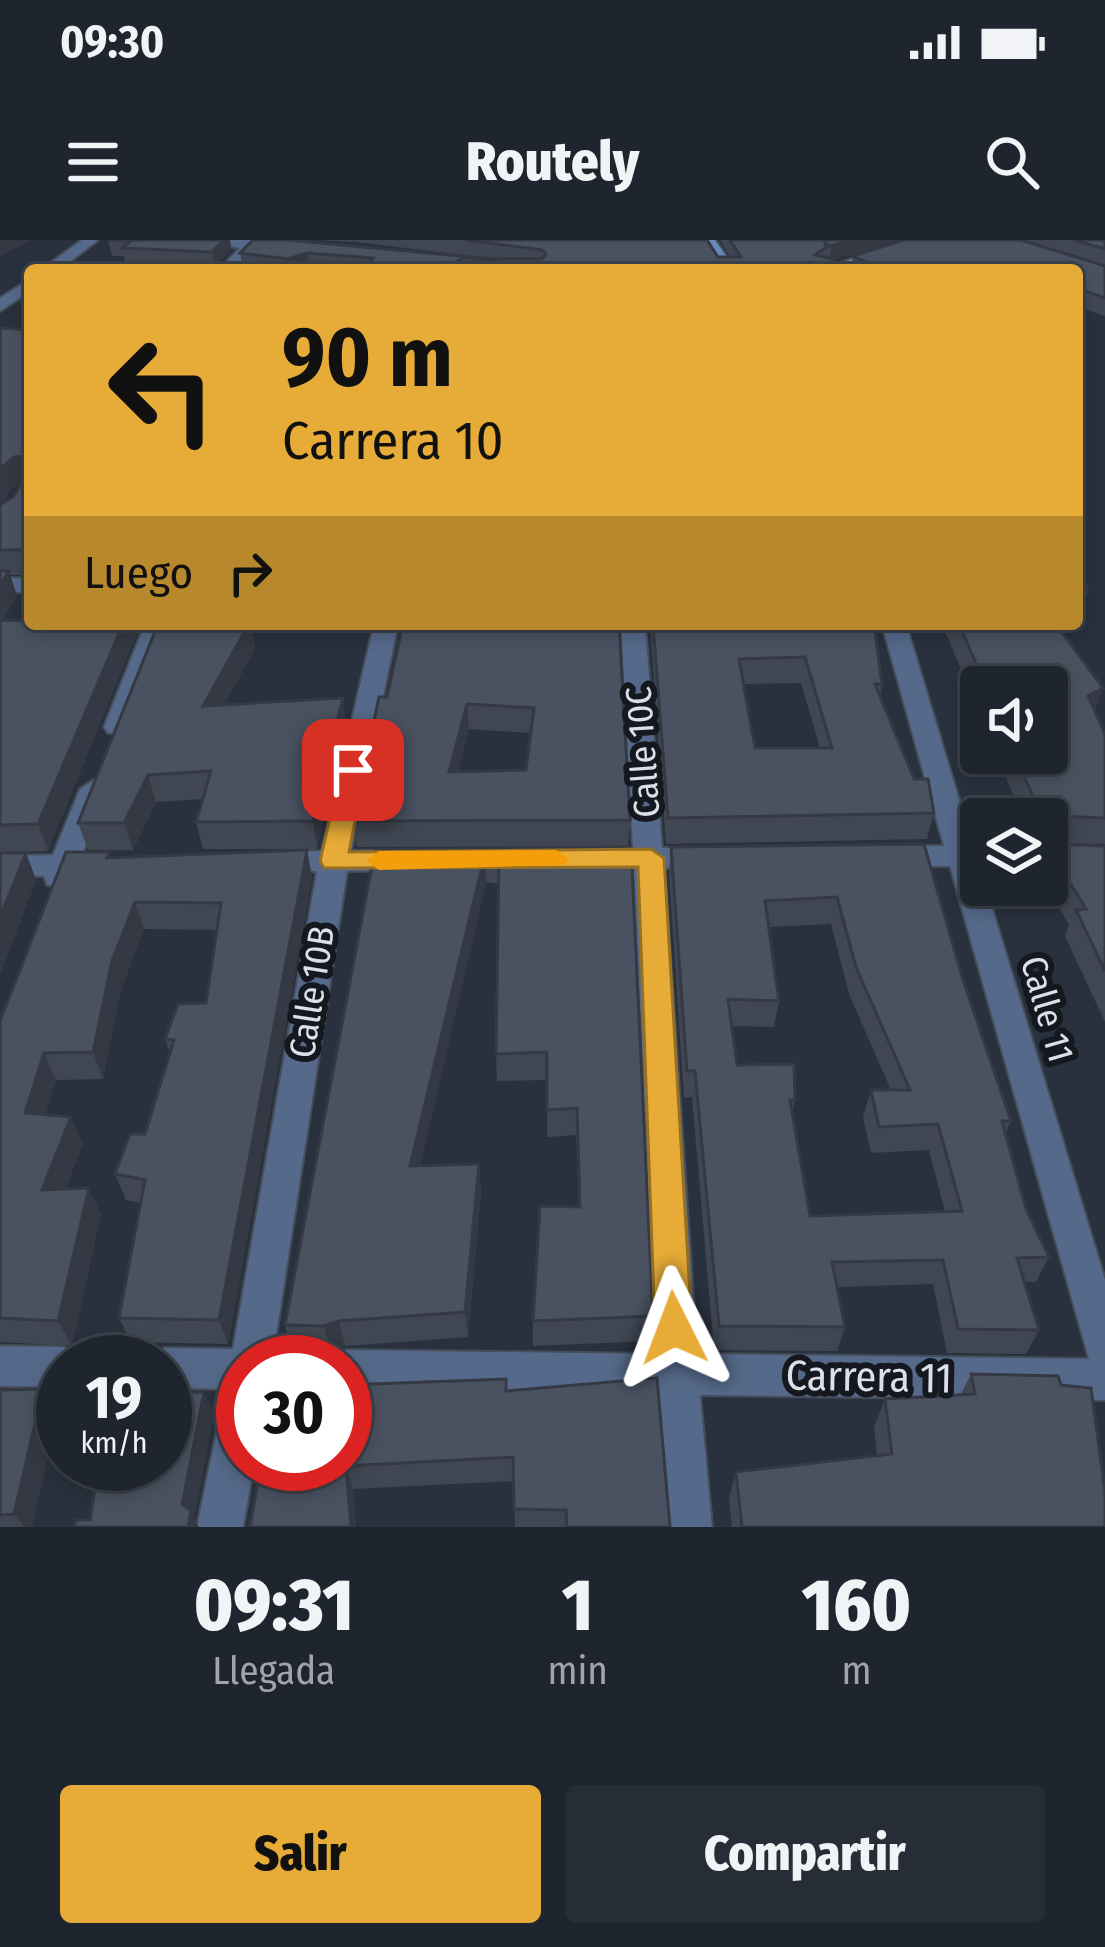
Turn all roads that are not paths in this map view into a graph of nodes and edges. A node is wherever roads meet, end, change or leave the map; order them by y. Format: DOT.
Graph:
graph roads {
  1 [pos="91,240"];
  2 [pos="199,240"];
  3 [pos="928,240"];
  4 [pos="253,243"];
  5 [pos="314,248"];
  6 [pos="58,264"];
  7 [pos="846,264"];
  8 [pos="155,630"];
  9 [pos="385,630"];
  10 [pos="633,630"];
  11 [pos="896,630"];
  12 [pos="960,820"];
  13 [pos="866,856"];
  14 [pos="960,856"];
  15 [pos="747,857"];
  16 [pos="651,858"];
  17 [pos="556,859"];
  18 [pos="438,860"];
  19 [pos="334,861"];
  20 [pos="244,863"];
  21 [pos="131,864"];
  22 [pos="0,866"];
  23 [pos="64,866"];
  24 [pos="48,905"];
  25 [pos="986,906"];
  26 [pos="255,1335"];
  27 [pos="1105,1348"];
  28 [pos="0,1366"];
  29 [pos="36,1367"];
  30 [pos="372,1370"];
  31 [pos="676,1374"];
  32 [pos="1105,1380"];
  33 [pos="227,1491"];
  34 [pos="220,1527"];
  35 [pos="689,1527"];
  1 -- 6 [label="street"];
  2 -- 4 [label="street"];
  3 -- 7 [label="main road"];
  4 -- 5 [label="street"];
  8 -- 23 [label="street"];
  9 -- 19 [label="street, Calle 10B"];
  10 -- 16 [label="street, Calle 10C"];
  11 -- 12 [label="street, Calle 11"];
  13 -- 14 [label="street"];
  15 -- 16 [label="street"];
  16 -- 17 [label="street"];
  16 -- 31 [label="street, Calle 10C"];
  18 -- 19 [label="street"];
  19 -- 20 [label="street"];
  19 -- 26 [label="street, Calle 10B"];
  21 -- 23 [label="street"];
  22 -- 23 [label="street"];
  23 -- 24 [label="street"];
  25 -- 27 [label="street, Calle 11"];
  28 -- 29 [label="street"];
  30 -- 31 [label="street, Carrera 11"];
  31 -- 32 [label="street, Carrera 11"];
  31 -- 35 [label="street, Calle 10C"];
  33 -- 34 [label="street"];
}
